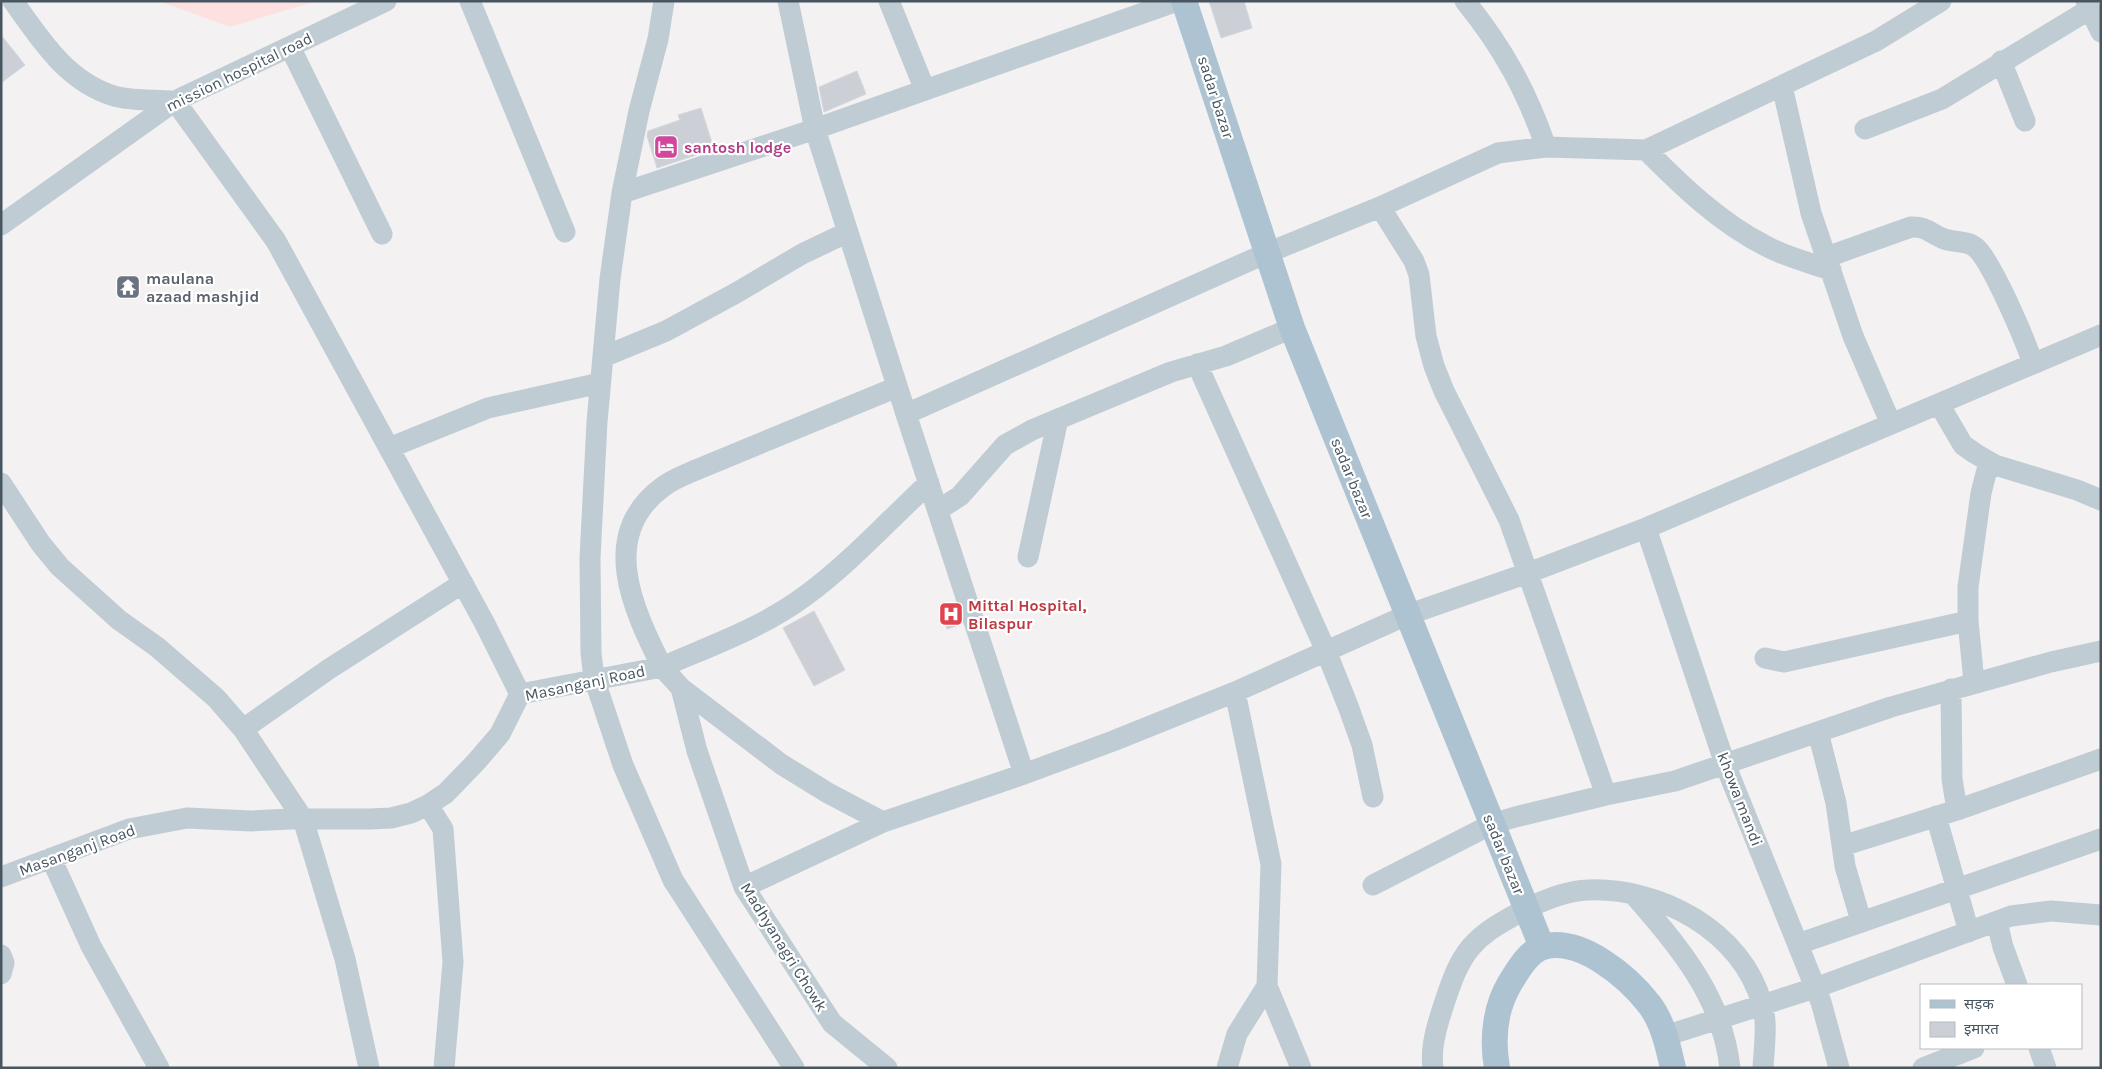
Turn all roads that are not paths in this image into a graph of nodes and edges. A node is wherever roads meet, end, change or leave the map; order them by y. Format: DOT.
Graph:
graph roads {
  1 [pos="13,1"];
  2 [pos="386,1"];
  3 [pos="470,1"];
  4 [pos="664,1"];
  5 [pos="788,1"];
  6 [pos="890,1"];
  7 [pos="1177,1"];
  8 [pos="1184,1"];
  9 [pos="1465,1"];
  10 [pos="1941,1"];
  11 [pos="2088,5"];
  12 [pos="2101,32"];
  13 [pos="290,47"];
  14 [pos="2001,61"];
  15 [pos="1782,86"];
  16 [pos="925,90"];
  17 [pos="175,101"];
  18 [pos="2025,121"];
  19 [pos="815,129"];
  20 [pos="1865,129"];
  21 [pos="1546,146"];
  22 [pos="1646,150"];
  23 [pos="622,193"];
  24 [pos="1380,207"];
  25 [pos="1,225"];
  26 [pos="565,232"];
  27 [pos="848,232"];
  28 [pos="382,234"];
  29 [pos="1268,253"];
  30 [pos="1829,264"];
  31 [pos="1292,328"];
  32 [pos="2101,335"];
  33 [pos="603,356"];
  34 [pos="1197,364"];
  35 [pos="2032,364"];
  36 [pos="600,383"];
  37 [pos="897,387"];
  38 [pos="1939,404"];
  39 [pos="906,414"];
  40 [pos="1058,419"];
  41 [pos="1892,424"];
  42 [pos="389,448"];
  43 [pos="1989,462"];
  44 [pos="1,483"];
  45 [pos="929,483"];
  46 [pos="2101,500"];
  47 [pos="938,510"];
  48 [pos="1646,528"];
  49 [pos="1028,557"];
  50 [pos="1528,572"];
  51 [pos="462,583"];
  52 [pos="1407,615"];
  53 [pos="1968,621"];
  54 [pos="1326,651"];
  55 [pos="2101,651"];
  56 [pos="1765,658"];
  57 [pos="662,667"];
  58 [pos="594,678"];
  59 [pos="1974,682"];
  60 [pos="681,688"];
  61 [pos="1951,689"];
  62 [pos="1235,692"];
  63 [pos="520,694"];
  64 [pos="243,730"];
  65 [pos="1818,732"];
  66 [pos="2101,759"];
  67 [pos="1725,764"];
  68 [pos="1024,774"];
  69 [pos="1606,795"];
  70 [pos="1373,797"];
  71 [pos="428,805"];
  72 [pos="1957,810"];
  73 [pos="1936,816"];
  74 [pos="303,819"];
  75 [pos="883,822"];
  76 [pos="1492,824"];
  77 [pos="2101,839"];
  78 [pos="1842,846"];
  79 [pos="52,858"];
  80 [pos="1,877"];
  81 [pos="1373,885"];
  82 [pos="744,887"];
  83 [pos="1955,888"];
  84 [pos="1634,895"];
  85 [pos="1526,908"];
  86 [pos="2101,915"];
  87 [pos="1861,921"];
  88 [pos="1997,922"];
  89 [pos="1969,932"];
  90 [pos="1798,944"];
  91 [pos="1542,948"];
  92 [pos="1,955"];
  93 [pos="1,974"];
  94 [pos="2017,984"];
  95 [pos="1267,986"];
  96 [pos="1815,988"];
  97 [pos="1763,1005"];
  98 [pos="1718,1019"];
  99 [pos="1665,1036"];
  100 [pos="1971,1049"];
  101 [pos="2039,1049"];
  102 [pos="159,1068"];
  103 [pos="370,1068"];
  104 [pos="444,1068"];
  105 [pos="794,1068"];
  106 [pos="887,1068"];
  107 [pos="1227,1068"];
  108 [pos="1301,1068"];
  109 [pos="1433,1068"];
  110 [pos="1497,1068"];
  111 [pos="1673,1068"];
  112 [pos="1730,1068"];
  113 [pos="1762,1068"];
  114 [pos="1839,1068"];
  115 [pos="1923,1068"];
  116 [pos="2046,1068"];
  1 -- 17 [label="street"];
  2 -- 13 [label="street, mission hospital road"];
  3 -- 26 [label="street"];
  4 -- 23 [label="street"];
  5 -- 19 [label="street"];
  6 -- 16 [label="street"];
  7 -- 16 [label="street"];
  8 -- 29 [label="main road, sadar bazar"];
  9 -- 21 [label="street"];
  10 -- 15 [label="street"];
  11 -- 12 [label="street"];
  11 -- 14 [label="street"];
  13 -- 17 [label="street, mission hospital road"];
  13 -- 28 [label="street"];
  14 -- 18 [label="street"];
  14 -- 20 [label="street"];
  15 -- 22 [label="street"];
  15 -- 30 [label="street"];
  16 -- 19 [label="street"];
  17 -- 25 [label="street, mission hospital road"];
  17 -- 42 [label="street"];
  19 -- 23 [label="street"];
  19 -- 27 [label="street"];
  21 -- 22 [label="street"];
  21 -- 24 [label="street"];
  22 -- 30 [label="street"];
  23 -- 33 [label="street"];
  24 -- 29 [label="street"];
  24 -- 50 [label="street"];
  27 -- 33 [label="street"];
  27 -- 37 [label="street"];
  29 -- 31 [label="main road, sadar bazar"];
  29 -- 39 [label="street"];
  30 -- 35 [label="street"];
  30 -- 41 [label="street"];
  31 -- 34 [label="street"];
  31 -- 52 [label="main road, sadar bazar"];
  32 -- 35 [label="street"];
  33 -- 36 [label="street"];
  34 -- 40 [label="street"];
  34 -- 54 [label="street"];
  35 -- 38 [label="street"];
  36 -- 42 [label="street"];
  36 -- 58 [label="street"];
  37 -- 39 [label="street"];
  37 -- 57 [label="street"];
  38 -- 41 [label="street"];
  38 -- 43 [label="street"];
  39 -- 45 [label="street"];
  40 -- 47 [label="street"];
  40 -- 49 [label="street"];
  41 -- 48 [label="street"];
  42 -- 51 [label="street"];
  43 -- 46 [label="street"];
  43 -- 53 [label="street"];
  44 -- 64 [label="street"];
  45 -- 47 [label="street"];
  45 -- 57 [label="street"];
  47 -- 68 [label="street"];
  48 -- 50 [label="street"];
  48 -- 67 [label="street, khowa mandi"];
  50 -- 52 [label="street"];
  50 -- 69 [label="street"];
  51 -- 63 [label="street"];
  51 -- 64 [label="street"];
  52 -- 54 [label="street"];
  52 -- 76 [label="main road, sadar bazar"];
  53 -- 56 [label="street"];
  53 -- 59 [label="street"];
  54 -- 62 [label="street"];
  54 -- 70 [label="street"];
  55 -- 59 [label="street"];
  57 -- 58 [label="street, Masanganj Road"];
  57 -- 60 [label="street, Masanganj Road"];
  58 -- 63 [label="street, Masanganj Road"];
  58 -- 105 [label="street"];
  59 -- 61 [label="street"];
  60 -- 75 [label="street, Masanganj Road"];
  60 -- 82 [label="street, Madhyanagri Chowk"];
  61 -- 65 [label="street"];
  61 -- 72 [label="street"];
  62 -- 68 [label="street"];
  62 -- 95 [label="street"];
  63 -- 71 [label="street, Masanganj Road"];
  64 -- 74 [label="street"];
  65 -- 67 [label="street"];
  65 -- 78 [label="street"];
  66 -- 72 [label="street"];
  67 -- 69 [label="street"];
  67 -- 90 [label="street, khowa mandi"];
  68 -- 75 [label="street"];
  69 -- 76 [label="street"];
  71 -- 74 [label="street, Masanganj Road"];
  71 -- 104 [label="street"];
  72 -- 73 [label="street"];
  73 -- 78 [label="street"];
  73 -- 83 [label="street"];
  74 -- 79 [label="street, Masanganj Road"];
  74 -- 103 [label="street"];
  75 -- 82 [label="street"];
  76 -- 81 [label="street"];
  76 -- 85 [label="main road, sadar bazar"];
  77 -- 83 [label="street"];
  78 -- 87 [label="street"];
  79 -- 80 [label="street, Masanganj Road"];
  79 -- 102 [label="street"];
  82 -- 106 [label="street, Madhyanagri Chowk"];
  83 -- 87 [label="street"];
  83 -- 89 [label="street"];
  84 -- 85 [label="street"];
  84 -- 97 [label="street"];
  84 -- 98 [label="street"];
  85 -- 91 [label="main road, sadar bazar"];
  85 -- 109 [label="street"];
  86 -- 88 [label="street"];
  87 -- 90 [label="street"];
  88 -- 89 [label="street"];
  88 -- 94 [label="street"];
  89 -- 96 [label="street"];
  90 -- 96 [label="street, khowa mandi"];
  91 -- 99 [label="main road"];
  91 -- 110 [label="main road"];
  92 -- 93 [label="street"];
  95 -- 107 [label="street"];
  95 -- 108 [label="street"];
  96 -- 97 [label="street"];
  96 -- 114 [label="street, khowa mandi"];
  97 -- 98 [label="street"];
  97 -- 113 [label="street"];
  98 -- 99 [label="street"];
  98 -- 112 [label="street"];
  99 -- 111 [label="main road"];
  100 -- 115 [label="street"];
  101 -- 116 [label="street"];
}
